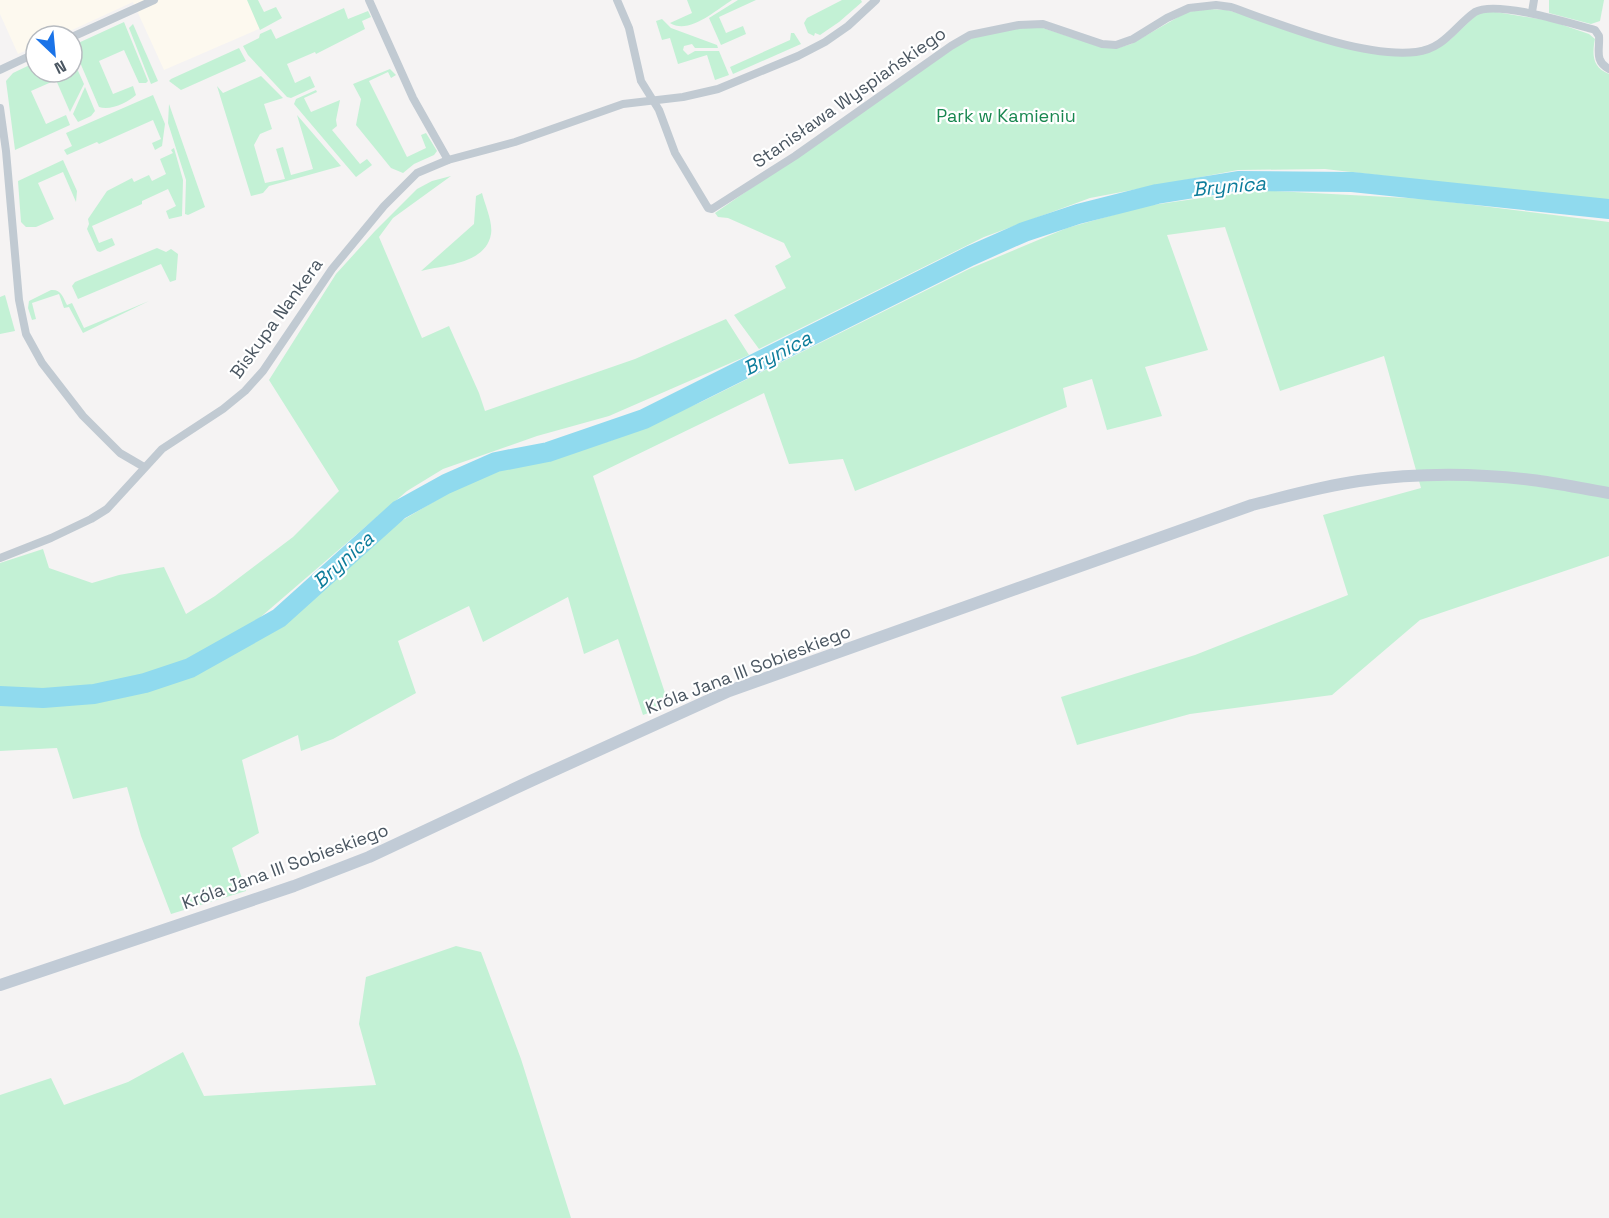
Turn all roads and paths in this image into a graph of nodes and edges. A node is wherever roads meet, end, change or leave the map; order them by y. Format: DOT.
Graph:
graph roads {
  1 [pos="154,0"];
  2 [pos="369,0"];
  3 [pos="617,0"];
  4 [pos="876,0"];
  5 [pos="1533,0"];
  6 [pos="1532,12"];
  7 [pos="84,32"];
  8 [pos="24,59"];
  9 [pos="1609,69"];
  10 [pos="0,70"];
  11 [pos="653,100"];
  12 [pos="0,108"];
  13 [pos="448,160"];
  14 [pos="144,467"];
  15 [pos="1609,493"];
  16 [pos="0,558"];
  17 [pos="0,984"];
  1 -- 7 [label="street"];
  2 -- 13 [label="street"];
  3 -- 11 [label="street"];
  4 -- 11 [label="street, Biskupa Nankera"];
  5 -- 6 [label="street"];
  6 -- 9 [label="street, Stanisława Wyspiańskiego"];
  6 -- 11 [label="street, Stanisława Wyspiańskiego"];
  8 -- 10 [label="street"];
  11 -- 13 [label="street, Biskupa Nankera"];
  12 -- 14 [label="street"];
  13 -- 14 [label="street, Biskupa Nankera"];
  14 -- 16 [label="street, Biskupa Nankera"];
  15 -- 17 [label="street, Króla Jana III Sobieskiego"];
}
